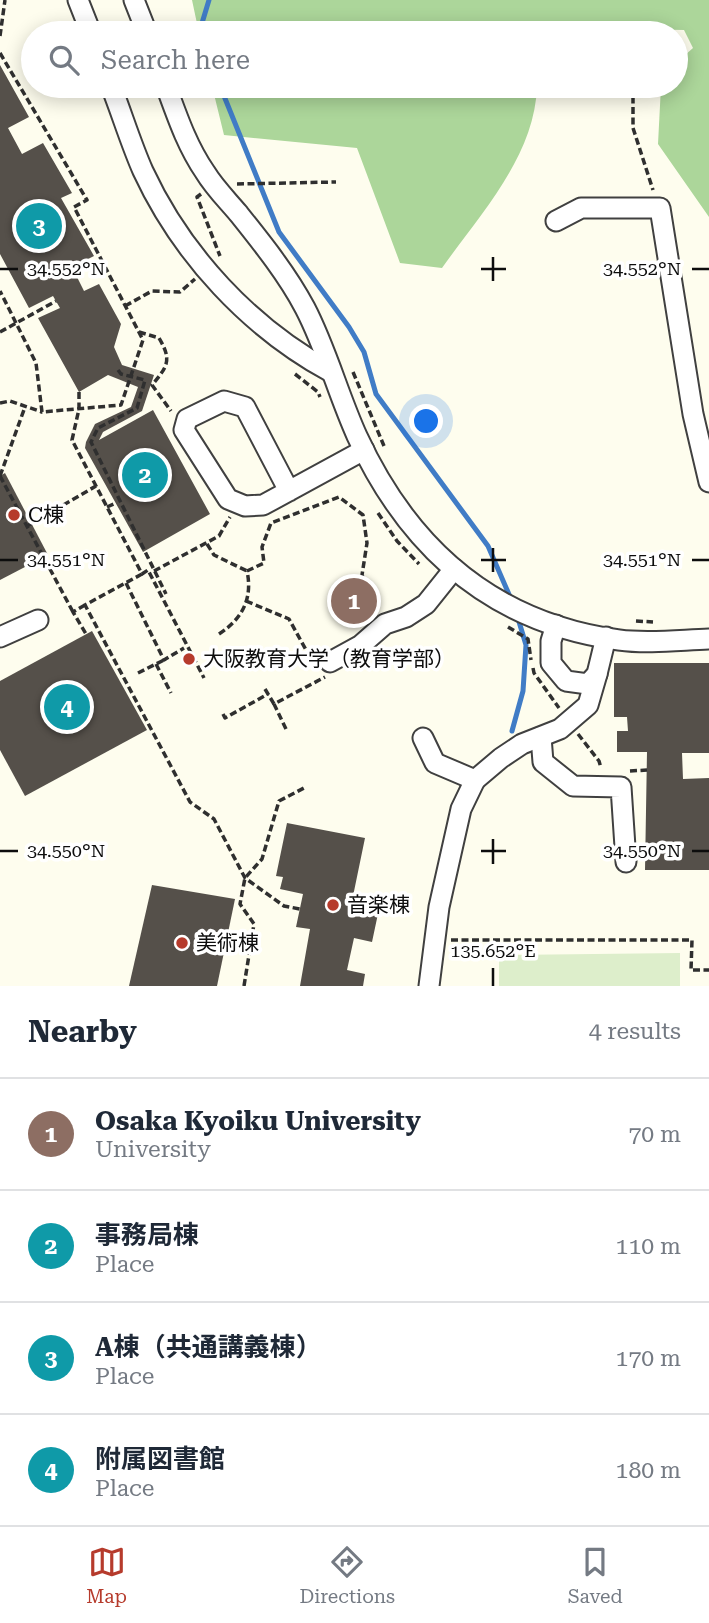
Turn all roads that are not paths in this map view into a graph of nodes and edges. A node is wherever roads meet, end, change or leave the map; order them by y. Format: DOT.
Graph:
graph roads {
  1 [pos="78,0"];
  2 [pos="134,0"];
  3 [pos="86,21"];
  4 [pos="142,21"];
  5 [pos="116,98"];
  6 [pos="171,98"];
  7 [pos="556,221"];
  8 [pos="331,372"];
  9 [pos="364,450"];
  10 [pos="709,482"];
  11 [pos="289,491"];
  12 [pos="454,569"];
  13 [pos="38,620"];
  14 [pos="555,625"];
  15 [pos="0,637"];
  16 [pos="606,637"];
  17 [pos="709,639"];
  18 [pos="328,670"];
  19 [pos="597,674"];
  20 [pos="541,737"];
  21 [pos="423,738"];
  22 [pos="475,780"];
  23 [pos="626,862"];
  24 [pos="429,986"];
  1 -- 3 [label="street"];
  2 -- 4 [label="street"];
  5 -- 8 [label="street"];
  6 -- 8 [label="street"];
  7 -- 10 [label="street"];
  8 -- 9 [label="street"];
  9 -- 11 [label="street"];
  9 -- 12 [label="street"];
  11 -- 11 [label="street"];
  12 -- 14 [label="street"];
  12 -- 18 [label="street"];
  13 -- 15 [label="street"];
  14 -- 16 [label="street"];
  14 -- 19 [label="street"];
  16 -- 17 [label="street"];
  16 -- 19 [label="street"];
  19 -- 20 [label="street"];
  20 -- 22 [label="street"];
  20 -- 23 [label="street"];
  21 -- 22 [label="street"];
  22 -- 24 [label="street"];
}
